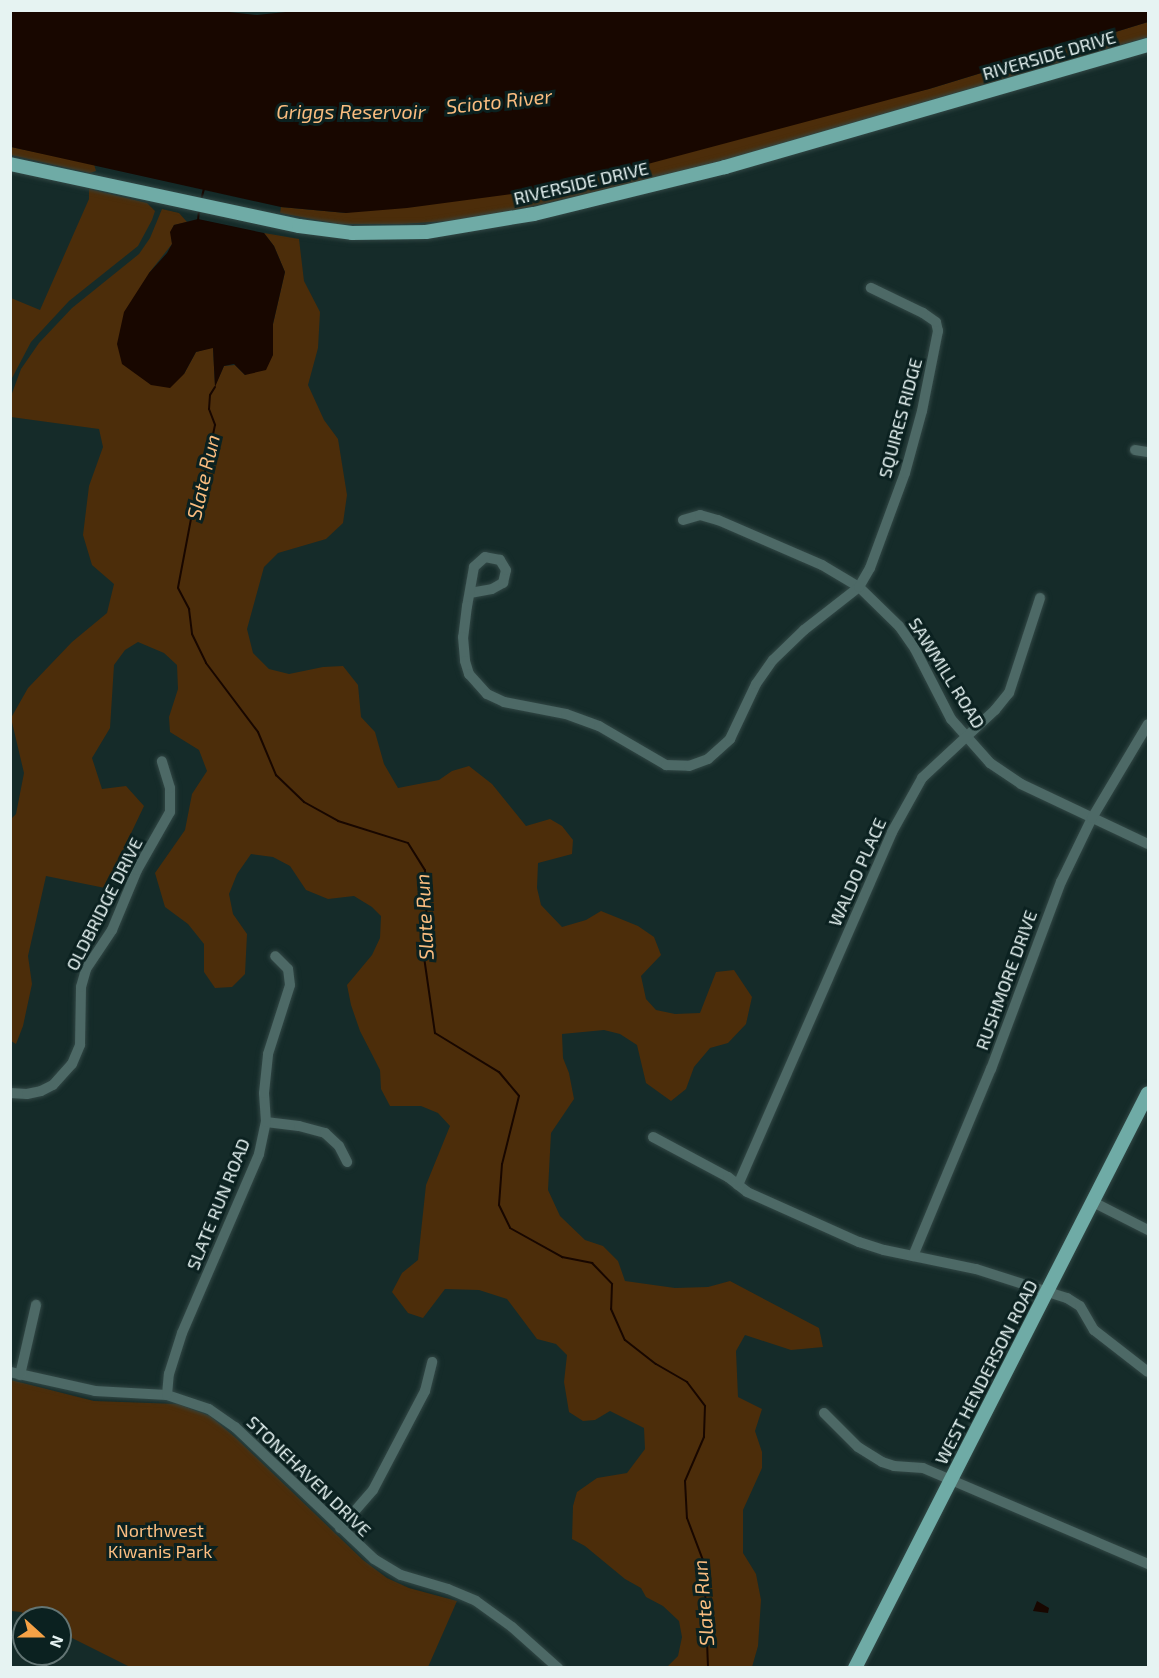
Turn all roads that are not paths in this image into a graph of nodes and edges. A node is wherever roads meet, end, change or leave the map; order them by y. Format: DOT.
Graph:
graph roads {
  1 [pos="1149,45"];
  2 [pos="10,164"];
  3 [pos="871,288"];
  4 [pos="1135,450"];
  5 [pos="1149,452"];
  6 [pos="683,520"];
  7 [pos="859,587"];
  8 [pos="470,593"];
  9 [pos="1040,598"];
  10 [pos="1149,724"];
  11 [pos="966,737"];
  12 [pos="162,761"];
  13 [pos="1092,818"];
  14 [pos="1149,844"];
  15 [pos="275,956"];
  16 [pos="10,1093"];
  17 [pos="1149,1093"];
  18 [pos="266,1122"];
  19 [pos="653,1137"];
  20 [pos="347,1162"];
  21 [pos="738,1185"];
  22 [pos="1093,1202"];
  23 [pos="1149,1230"];
  24 [pos="913,1256"];
  25 [pos="1049,1290"];
  26 [pos="36,1305"];
  27 [pos="432,1362"];
  28 [pos="1149,1372"];
  29 [pos="15,1374"];
  30 [pos="167,1395"];
  31 [pos="824,1413"];
  32 [pos="950,1481"];
  33 [pos="340,1528"];
  34 [pos="1149,1564"];
  35 [pos="558,1668"];
  36 [pos="855,1668"];
  1 -- 2 [label="main road, RIVERSIDE DRIVE"];
  3 -- 7 [label="street, SQUIRES RIDGE"];
  4 -- 5 [label="street"];
  6 -- 7 [label="street, SAWMILL ROAD"];
  7 -- 8 [label="street"];
  7 -- 11 [label="street, SAWMILL ROAD"];
  9 -- 11 [label="street, WALDO PLACE"];
  10 -- 13 [label="street, RUSHMORE DRIVE"];
  11 -- 13 [label="street, SAWMILL ROAD"];
  11 -- 21 [label="street, WALDO PLACE"];
  12 -- 16 [label="street, OLDBRIDGE DRIVE"];
  13 -- 14 [label="street, SAWMILL ROAD"];
  13 -- 24 [label="street, RUSHMORE DRIVE"];
  15 -- 18 [label="street, SLATE RUN ROAD"];
  17 -- 22 [label="main road, WEST HENDERSON ROAD"];
  18 -- 20 [label="street"];
  18 -- 30 [label="street, SLATE RUN ROAD"];
  19 -- 21 [label="street"];
  21 -- 24 [label="street"];
  22 -- 23 [label="street"];
  22 -- 25 [label="main road, WEST HENDERSON ROAD"];
  24 -- 25 [label="street"];
  25 -- 28 [label="street"];
  25 -- 32 [label="main road, WEST HENDERSON ROAD"];
  26 -- 29 [label="street"];
  27 -- 33 [label="street"];
  29 -- 30 [label="street, STONEHAVEN DRIVE"];
  30 -- 33 [label="street, STONEHAVEN DRIVE"];
  31 -- 32 [label="street"];
  32 -- 34 [label="street"];
  32 -- 36 [label="main road, WEST HENDERSON ROAD"];
  33 -- 35 [label="street, STONEHAVEN DRIVE"];
}
